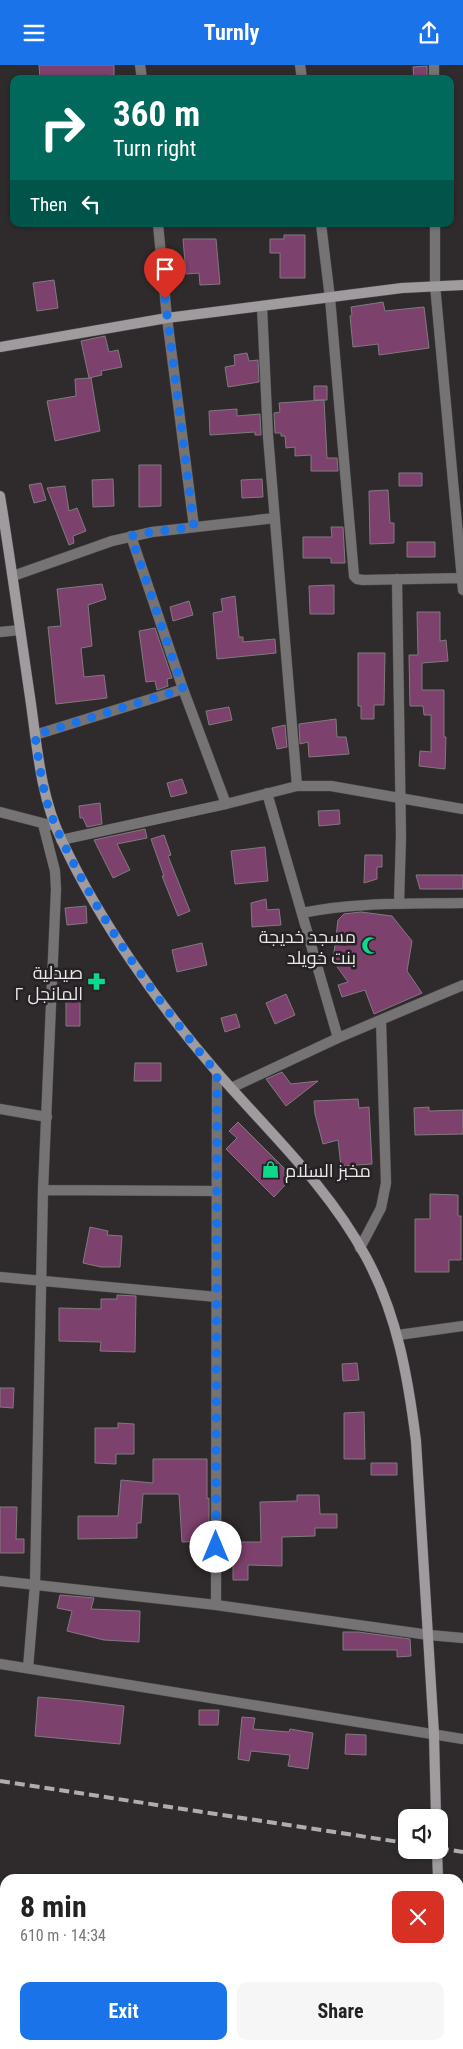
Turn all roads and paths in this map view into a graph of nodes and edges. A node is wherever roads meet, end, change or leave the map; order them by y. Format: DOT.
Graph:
graph roads {
  1 [pos="158,227"];
  2 [pos="321,227"];
  3 [pos="435,227"];
  4 [pos="435,285"];
  5 [pos="463,285"];
  6 [pos="330,297"];
  7 [pos="262,307"];
  8 [pos="167,318"];
  9 [pos="0,347"];
  10 [pos="0,496"];
  11 [pos="276,518"];
  12 [pos="194,527"];
  13 [pos="131,536"];
  14 [pos="462,559"];
  15 [pos="13,576"];
  16 [pos="462,577"];
  17 [pos="396,579"];
  18 [pos="463,590"];
  19 [pos="20,630"];
  20 [pos="0,632"];
  21 [pos="183,689"];
  22 [pos="35,735"];
  23 [pos="297,786"];
  24 [pos="267,793"];
  25 [pos="400,797"];
  26 [pos="226,804"];
  27 [pos="463,809"];
  28 [pos="0,812"];
  29 [pos="43,823"];
  30 [pos="56,826"];
  31 [pos="61,840"];
  32 [pos="463,903"];
  33 [pos="399,904"];
  34 [pos="302,913"];
  35 [pos="463,985"];
  36 [pos="381,1021"];
  37 [pos="338,1038"];
  38 [pos="217,1073"];
  39 [pos="231,1088"];
  40 [pos="0,1109"];
  41 [pos="47,1117"];
  42 [pos="43,1190"];
  43 [pos="216,1191"];
  44 [pos="360,1248"];
  45 [pos="0,1277"];
  46 [pos="42,1280"];
  47 [pos="217,1297"];
  48 [pos="463,1327"];
  49 [pos="398,1335"];
  50 [pos="0,1581"];
  51 [pos="35,1584"];
  52 [pos="216,1605"];
  53 [pos="428,1635"];
  54 [pos="463,1638"];
  55 [pos="0,1664"];
  56 [pos="28,1668"];
  57 [pos="434,1734"];
  58 [pos="463,1739"];
  59 [pos="436,1809"];
  60 [pos="437,1859"];
  61 [pos="438,1874"];
  1 -- 8 [label="street"];
  2 -- 6 [label="street"];
  3 -- 4 [label="street"];
  4 -- 5 [label="street"];
  4 -- 6 [label="street"];
  4 -- 14 [label="street"];
  6 -- 7 [label="street"];
  6 -- 17 [label="street"];
  7 -- 8 [label="street"];
  7 -- 11 [label="street"];
  8 -- 9 [label="street"];
  8 -- 12 [label="street"];
  10 -- 15 [label="street"];
  11 -- 12 [label="street"];
  11 -- 23 [label="street"];
  12 -- 13 [label="street"];
  13 -- 15 [label="street"];
  13 -- 21 [label="street"];
  14 -- 16 [label="street"];
  15 -- 19 [label="street"];
  16 -- 17 [label="street"];
  16 -- 18 [label="street"];
  17 -- 25 [label="street"];
  19 -- 20 [label="street"];
  19 -- 22 [label="street"];
  21 -- 22 [label="street"];
  21 -- 26 [label="street"];
  22 -- 30 [label="street"];
  23 -- 24 [label="street"];
  23 -- 25 [label="street"];
  24 -- 26 [label="street"];
  24 -- 34 [label="street"];
  25 -- 27 [label="street"];
  25 -- 33 [label="street"];
  26 -- 31 [label="street"];
  28 -- 29 [label="street"];
  29 -- 30 [label="street"];
  29 -- 41 [label="street"];
  30 -- 31 [label="street"];
  31 -- 38 [label="street"];
  32 -- 33 [label="street"];
  33 -- 34 [label="street"];
  34 -- 37 [label="street"];
  35 -- 36 [label="street"];
  36 -- 37 [label="street"];
  36 -- 44 [label="street"];
  37 -- 39 [label="street"];
  38 -- 39 [label="street"];
  38 -- 43 [label="street"];
  39 -- 44 [label="street"];
  40 -- 41 [label="street"];
  41 -- 42 [label="street"];
  42 -- 43 [label="street"];
  42 -- 46 [label="street"];
  43 -- 47 [label="street"];
  44 -- 49 [label="street"];
  45 -- 46 [label="street"];
  46 -- 47 [label="street"];
  46 -- 51 [label="street"];
  47 -- 52 [label="street"];
  48 -- 49 [label="street"];
  49 -- 53 [label="street"];
  50 -- 51 [label="street"];
  51 -- 52 [label="street"];
  51 -- 56 [label="street"];
  52 -- 53 [label="street"];
  53 -- 54 [label="street"];
  53 -- 57 [label="street"];
  55 -- 56 [label="street"];
  56 -- 57 [label="street"];
  57 -- 58 [label="street"];
  57 -- 59 [label="street"];
  60 -- 61 [label="street"];
}
